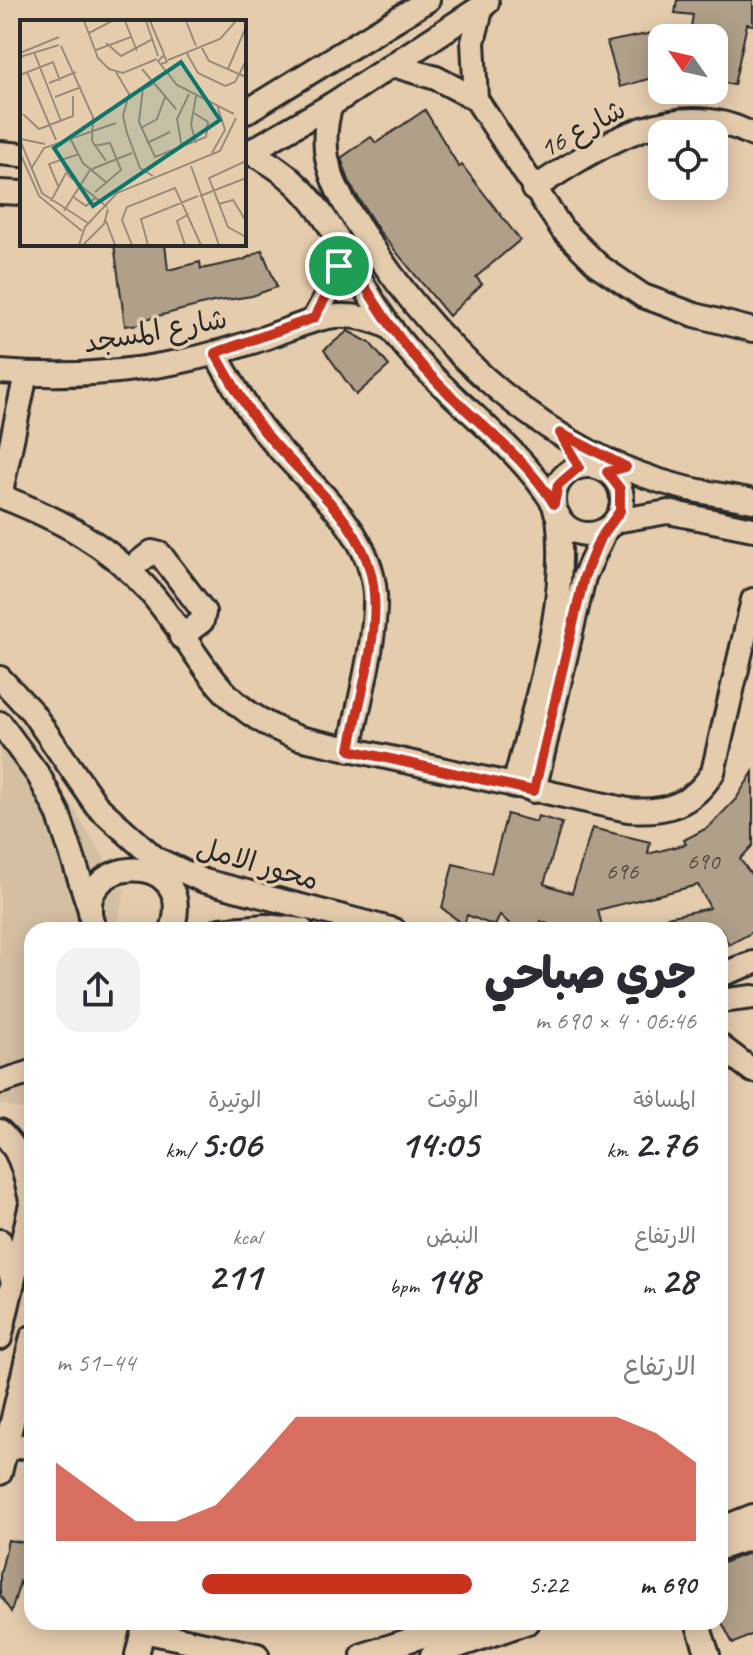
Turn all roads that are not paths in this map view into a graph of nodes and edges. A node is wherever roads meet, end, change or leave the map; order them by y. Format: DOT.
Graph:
graph roads {
  1 [pos="420,2"];
  2 [pos="487,3"];
  3 [pos="393,65"];
  4 [pos="476,99"];
  5 [pos="267,102"];
  6 [pos="331,105"];
  7 [pos="246,112"];
  8 [pos="285,132"];
  9 [pos="753,135"];
  10 [pos="0,153"];
  11 [pos="246,154"];
  12 [pos="20,155"];
  13 [pos="334,186"];
  14 [pos="533,189"];
  15 [pos="0,192"];
  16 [pos="20,193"];
  17 [pos="313,198"];
  18 [pos="342,249"];
  19 [pos="314,318"];
  20 [pos="391,328"];
  21 [pos="753,330"];
  22 [pos="215,353"];
  23 [pos="0,372"];
  24 [pos="26,374"];
  25 [pos="560,433"];
  26 [pos="579,467"];
  27 [pos="617,469"];
  28 [pos="0,493"];
  29 [pos="753,501"];
  30 [pos="556,510"];
  31 [pos="610,525"];
  32 [pos="753,529"];
  33 [pos="129,570"];
  34 [pos="753,600"];
  35 [pos="181,637"];
  36 [pos="748,646"];
  37 [pos="0,678"];
  38 [pos="0,723"];
  39 [pos="350,750"];
  40 [pos="524,789"];
  41 [pos="135,844"];
  42 [pos="150,871"];
  43 [pos="180,872"];
  44 [pos="92,922"];
  45 [pos="92,922"];
  46 [pos="173,922"];
  47 [pos="360,922"];
  48 [pos="753,963"];
  49 [pos="728,972"];
  50 [pos="753,997"];
  51 [pos="728,1000"];
  52 [pos="728,1052"];
  53 [pos="753,1071"];
  54 [pos="24,1074"];
  55 [pos="0,1082"];
  56 [pos="0,1131"];
  57 [pos="24,1167"];
  58 [pos="24,1236"];
  59 [pos="0,1241"];
  60 [pos="13,1282"];
  61 [pos="0,1338"];
  62 [pos="24,1396"];
  63 [pos="24,1446"];
  64 [pos="5,1450"];
  65 [pos="0,1473"];
  66 [pos="753,1516"];
  67 [pos="733,1536"];
  68 [pos="441,1630"];
  69 [pos="506,1630"];
  70 [pos="700,1630"];
  71 [pos="484,1638"];
  72 [pos="144,1643"];
  73 [pos="257,1655"];
  74 [pos="363,1655"];
  75 [pos="432,1655"];
  76 [pos="708,1655"];
  1 -- 5 [label="street"];
  2 -- 3 [label="street"];
  2 -- 4 [label="street, شارع 16"];
  3 -- 4 [label="street, شارع 16"];
  3 -- 6 [label="street"];
  4 -- 14 [label="street, شارع 16"];
  5 -- 7 [label="street"];
  5 -- 8 [label="street"];
  6 -- 8 [label="street"];
  6 -- 13 [label="street"];
  8 -- 11 [label="street"];
  9 -- 14 [label="street, شارع 16"];
  10 -- 12 [label="street"];
  11 -- 17 [label="street"];
  13 -- 17 [label="street"];
  13 -- 25 [label="street"];
  14 -- 21 [label="street, شارع 16"];
  15 -- 16 [label="street"];
  17 -- 18 [label="street"];
  18 -- 19 [label="street"];
  18 -- 20 [label="street"];
  19 -- 20 [label="street, شارع المسجد"];
  19 -- 22 [label="street, شارع المسجد"];
  20 -- 30 [label="street"];
  22 -- 24 [label="street, شارع المسجد"];
  22 -- 39 [label="street"];
  23 -- 24 [label="street, شارع المسجد"];
  24 -- 28 [label="street"];
  25 -- 26 [label="street"];
  25 -- 27 [label="street"];
  26 -- 27 [label="street"];
  26 -- 30 [label="street"];
  27 -- 29 [label="street"];
  27 -- 31 [label="street"];
  28 -- 33 [label="street"];
  30 -- 31 [label="street"];
  30 -- 40 [label="street"];
  31 -- 32 [label="street"];
  31 -- 40 [label="street"];
  33 -- 35 [label="street"];
  33 -- 35 [label="street"];
  34 -- 36 [label="street"];
  35 -- 39 [label="street"];
  36 -- 40 [label="street"];
  37 -- 41 [label="street, محور الامل"];
  38 -- 44 [label="street"];
  39 -- 40 [label="street"];
  41 -- 42 [label="street"];
  41 -- 43 [label="street, محور الامل"];
  42 -- 43 [label="street"];
  42 -- 45 [label="street"];
  42 -- 46 [label="street"];
  43 -- 47 [label="street, محور الامل"];
  48 -- 49 [label="street"];
  50 -- 51 [label="street"];
  52 -- 53 [label="street"];
  54 -- 55 [label="street"];
  56 -- 57 [label="street"];
  58 -- 60 [label="street"];
  59 -- 60 [label="street"];
  60 -- 61 [label="street"];
  62 -- 64 [label="street"];
  63 -- 64 [label="street"];
  64 -- 65 [label="street"];
  66 -- 67 [label="street"];
  68 -- 74 [label="street"];
  69 -- 71 [label="street"];
  70 -- 76 [label="street"];
  71 -- 75 [label="street"];
  72 -- 73 [label="street"];
}
